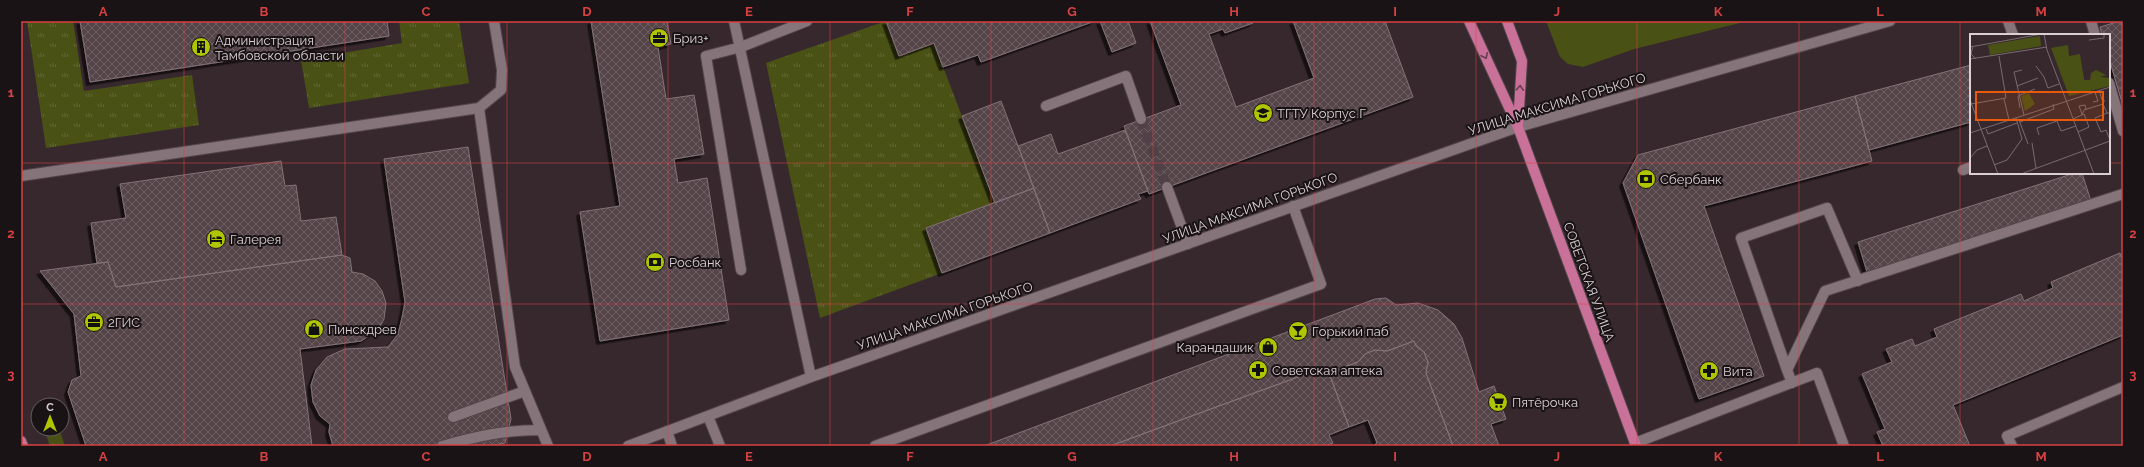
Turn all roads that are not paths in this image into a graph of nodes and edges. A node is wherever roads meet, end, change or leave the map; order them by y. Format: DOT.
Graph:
graph roads {
  1 [pos="494,21"];
  2 [pos="734,21"];
  3 [pos="807,21"];
  4 [pos="1469,21"];
  5 [pos="1507,21"];
  6 [pos="1890,21"];
  7 [pos="2008,21"];
  8 [pos="2091,21"];
  9 [pos="2013,34"];
  10 [pos="2095,34"];
  11 [pos="740,46"];
  12 [pos="2110,86"];
  13 [pos="1046,106"];
  14 [pos="479,108"];
  15 [pos="1142,119"];
  16 [pos="1518,127"];
  17 [pos="2123,131"];
  18 [pos="21,176"];
  19 [pos="1167,187"];
  20 [pos="2123,194"];
  21 [pos="1294,206"];
  22 [pos="1188,244"];
  23 [pos="741,270"];
  24 [pos="1858,281"];
  25 [pos="1787,370"];
  26 [pos="811,377"];
  27 [pos="1792,383"];
  28 [pos="2123,386"];
  29 [pos="525,390"];
  30 [pos="708,416"];
  31 [pos="453,417"];
  32 [pos="541,430"];
  33 [pos="667,431"];
  34 [pos="21,441"];
  35 [pos="1635,445"];
  36 [pos="23,446"];
  37 [pos="442,446"];
  38 [pos="548,446"];
  39 [pos="628,446"];
  40 [pos="672,446"];
  41 [pos="720,446"];
  42 [pos="875,446"];
  43 [pos="1844,446"];
  44 [pos="2012,446"];
  1 -- 14 [label="street"];
  2 -- 11 [label="street"];
  3 -- 11 [label="street"];
  4 -- 16 [label="main road, СОВЕТСКАЯ УЛИЦА, one-way"];
  16 -- 5 [label="main road, СОВЕТСКАЯ УЛИЦА, one-way"];
  6 -- 16 [label="street, УЛИЦА МАКСИМА ГОРЬКОГО"];
  7 -- 9 [label="street"];
  8 -- 10 [label="street"];
  11 -- 23 [label="street"];
  11 -- 26 [label="street"];
  12 -- 17 [label="street"];
  13 -- 15 [label="street"];
  14 -- 18 [label="street"];
  14 -- 29 [label="street"];
  16 -- 21 [label="street, УЛИЦА МАКСИМА ГОРЬКОГО"];
  16 -- 35 [label="main road, СОВЕТСКАЯ УЛИЦА"];
  19 -- 22 [label="street"];
  20 -- 24 [label="street"];
  21 -- 22 [label="street, УЛИЦА МАКСИМА ГОРЬКОГО"];
  21 -- 42 [label="street"];
  22 -- 26 [label="street, УЛИЦА МАКСИМА ГОРЬКОГО"];
  24 -- 25 [label="street"];
  24 -- 25 [label="street"];
  25 -- 27 [label="street"];
  26 -- 30 [label="street, УЛИЦА МАКСИМА ГОРЬКОГО"];
  27 -- 35 [label="street"];
  27 -- 43 [label="street"];
  28 -- 44 [label="street"];
  29 -- 31 [label="street"];
  29 -- 32 [label="street"];
  30 -- 33 [label="street, УЛИЦА МАКСИМА ГОРЬКОГО"];
  30 -- 41 [label="street"];
  32 -- 37 [label="street"];
  32 -- 38 [label="street"];
  33 -- 39 [label="street, УЛИЦА МАКСИМА ГОРЬКОГО"];
  33 -- 40 [label="street"];
  34 -- 36 [label="main road"];
}
